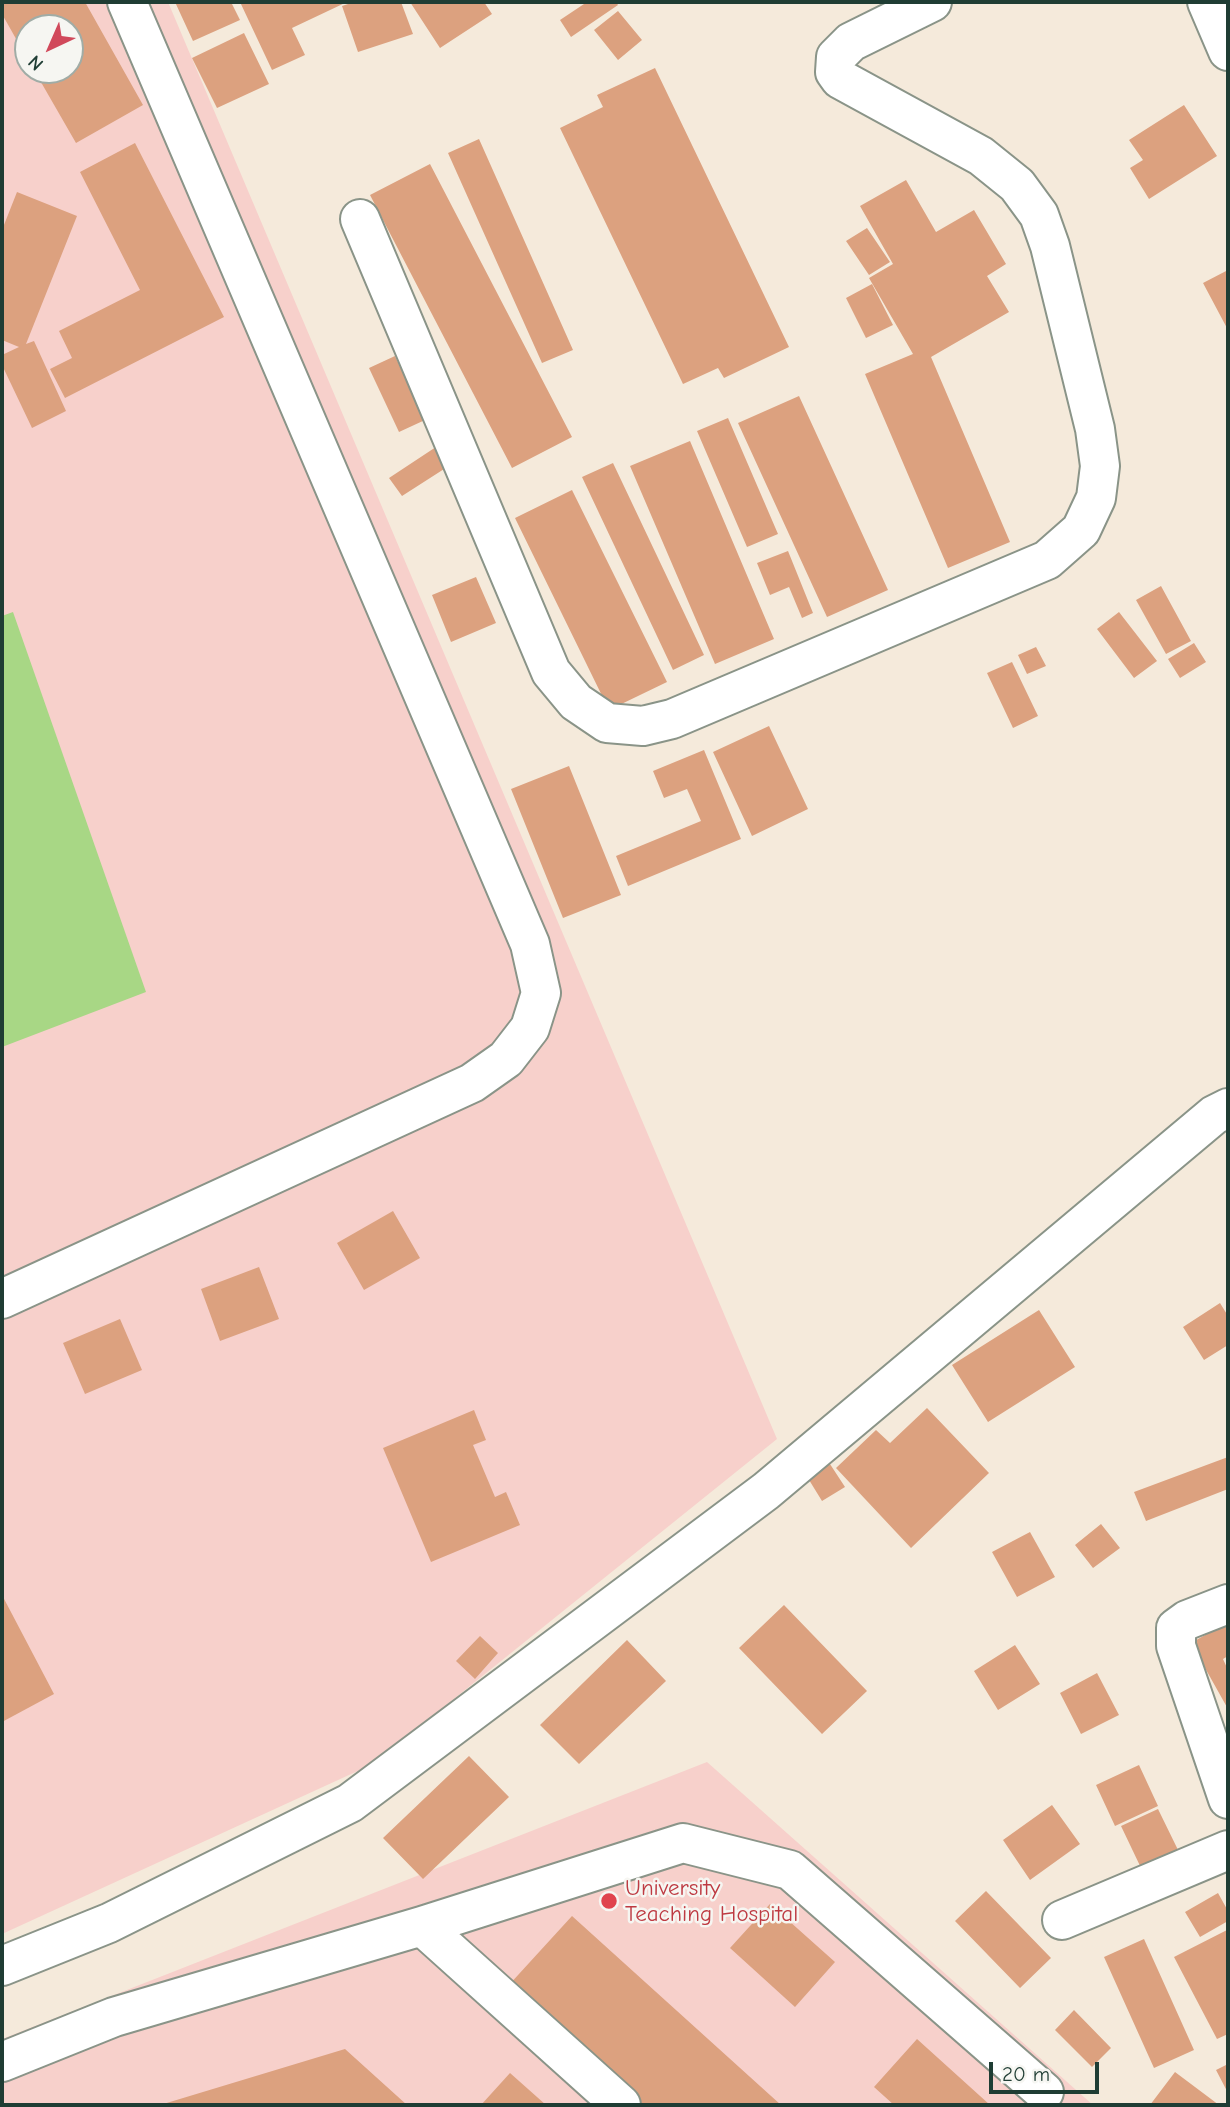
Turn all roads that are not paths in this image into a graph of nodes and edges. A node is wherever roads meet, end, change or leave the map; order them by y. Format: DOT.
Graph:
graph roads {
  1 [pos="127,2"];
  2 [pos="932,2"];
  3 [pos="1207,2"];
  4 [pos="1228,51"];
  5 [pos="360,219"];
  6 [pos="1228,1108"];
  7 [pos="2,1299"];
  8 [pos="1228,1604"];
  9 [pos="1228,1799"];
  10 [pos="1228,1850"];
  11 [pos="1062,1920"];
  12 [pos="422,1926"];
  13 [pos="2,1966"];
  14 [pos="2,2062"];
  15 [pos="1044,2092"];
  16 [pos="621,2105"];
  1 -- 7 [label="street"];
  2 -- 5 [label="street"];
  3 -- 4 [label="street"];
  6 -- 13 [label="street"];
  8 -- 9 [label="street"];
  10 -- 11 [label="street"];
  12 -- 14 [label="street"];
  12 -- 15 [label="street"];
  12 -- 16 [label="street"];
}
